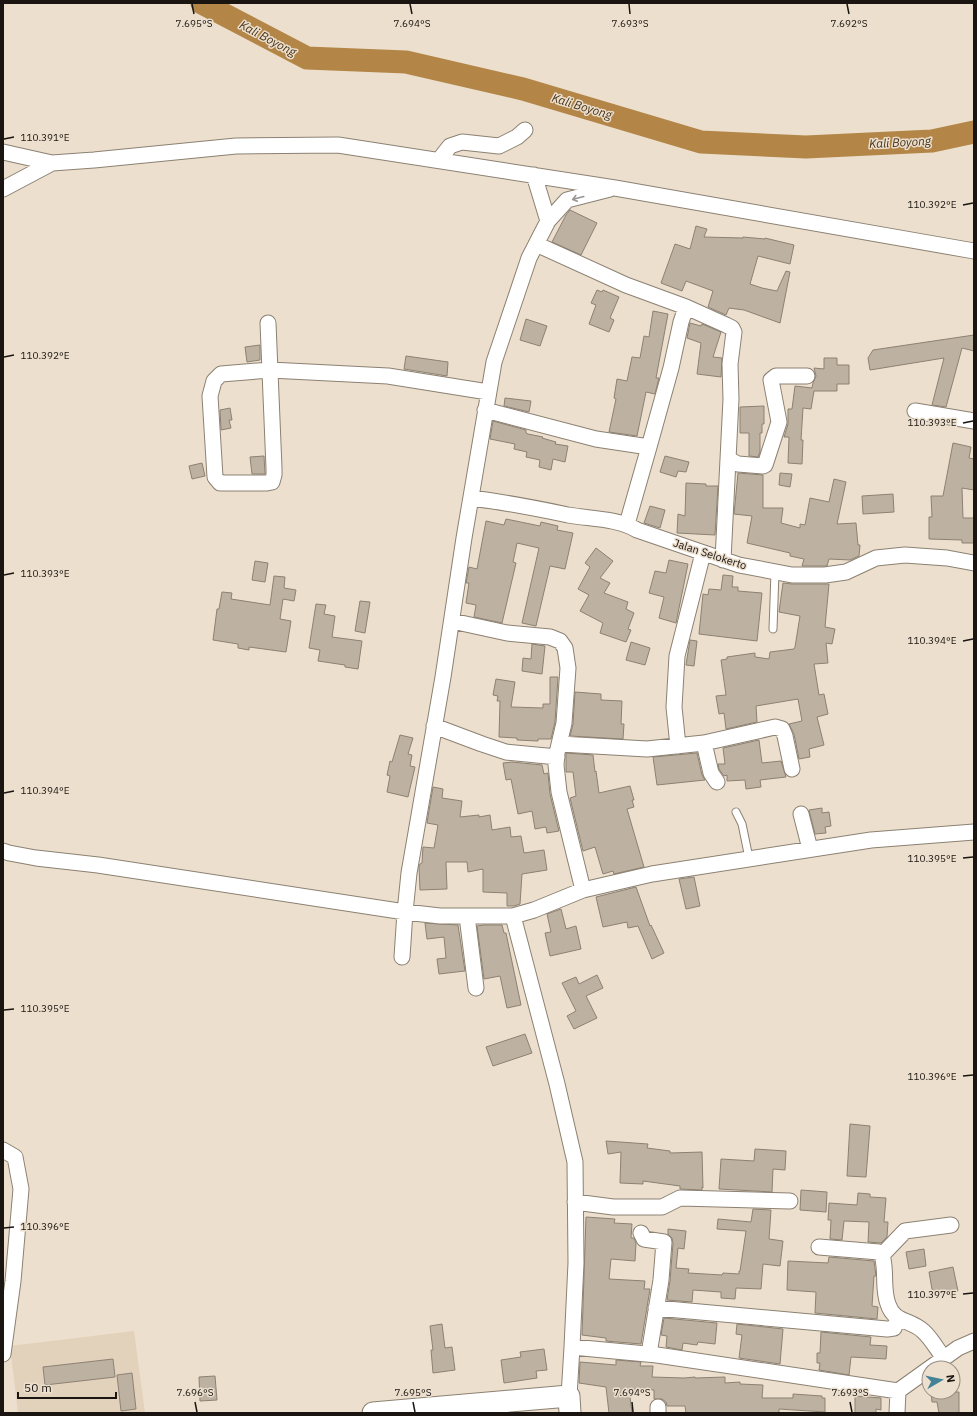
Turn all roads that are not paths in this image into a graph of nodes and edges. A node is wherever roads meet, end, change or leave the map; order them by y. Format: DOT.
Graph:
graph roads {
  1 [pos="525,130"];
  2 [pos="3,152"];
  3 [pos="439,160"];
  4 [pos="52,162"];
  5 [pos="534,175"];
  6 [pos="615,188"];
  7 [pos="3,189"];
  8 [pos="548,220"];
  9 [pos="536,244"];
  10 [pos="974,251"];
  11 [pos="686,306"];
  12 [pos="268,323"];
  13 [pos="270,370"];
  14 [pos="807,376"];
  15 [pos="488,392"];
  16 [pos="485,410"];
  17 [pos="914,411"];
  18 [pos="974,421"];
  19 [pos="649,448"];
  20 [pos="728,459"];
  21 [pos="470,498"];
  22 [pos="627,524"];
  23 [pos="702,553"];
  24 [pos="723,560"];
  25 [pos="974,563"];
  26 [pos="775,572"];
  27 [pos="452,621"];
  28 [pos="773,629"];
  29 [pos="434,726"];
  30 [pos="704,743"];
  31 [pos="678,746"];
  32 [pos="559,750"];
  33 [pos="792,769"];
  34 [pos="717,782"];
  35 [pos="736,812"];
  36 [pos="801,814"];
  37 [pos="974,832"];
  38 [pos="810,849"];
  39 [pos="3,851"];
  40 [pos="750,858"];
  41 [pos="583,890"];
  42 [pos="405,912"];
  43 [pos="467,916"];
  44 [pos="513,916"];
  45 [pos="402,957"];
  46 [pos="476,988"];
  47 [pos="3,1150"];
  48 [pos="790,1201"];
  49 [pos="575,1202"];
  50 [pos="951,1225"];
  51 [pos="641,1233"];
  52 [pos="10,1242"];
  53 [pos="819,1247"];
  54 [pos="882,1255"];
  55 [pos="8,1273"];
  56 [pos="656,1308"];
  57 [pos="898,1318"];
  58 [pos="4,1334"];
  59 [pos="974,1341"];
  60 [pos="572,1347"];
  61 [pos="3,1354"];
  62 [pos="649,1354"];
  63 [pos="943,1358"];
  64 [pos="898,1391"];
  65 [pos="569,1405"];
  66 [pos="373,1413"];
  67 [pos="897,1413"];
  1 -- 3 [label="street"];
  2 -- 4 [label="street"];
  3 -- 4 [label="street"];
  3 -- 5 [label="street"];
  4 -- 7 [label="street"];
  5 -- 6 [label="street"];
  5 -- 8 [label="street"];
  6 -- 8 [label="street, one-way"];
  6 -- 10 [label="street"];
  8 -- 9 [label="street"];
  9 -- 11 [label="street"];
  9 -- 15 [label="street"];
  11 -- 19 [label="street"];
  11 -- 20 [label="street"];
  12 -- 13 [label="street"];
  13 -- 13 [label="street"];
  13 -- 15 [label="street"];
  14 -- 20 [label="street"];
  15 -- 16 [label="street"];
  16 -- 19 [label="street"];
  16 -- 21 [label="street"];
  17 -- 18 [label="street"];
  19 -- 22 [label="street"];
  20 -- 24 [label="street"];
  21 -- 22 [label="street, Jalan Selokerto"];
  21 -- 27 [label="street"];
  22 -- 23 [label="street, Jalan Selokerto"];
  23 -- 24 [label="street, Jalan Selokerto"];
  23 -- 31 [label="street"];
  24 -- 26 [label="street, Jalan Selokerto"];
  25 -- 26 [label="street, Jalan Selokerto"];
  26 -- 28 [label="lane"];
  27 -- 29 [label="street"];
  27 -- 32 [label="street"];
  29 -- 32 [label="street"];
  29 -- 42 [label="street"];
  30 -- 31 [label="street"];
  30 -- 33 [label="street"];
  30 -- 34 [label="street"];
  31 -- 32 [label="street"];
  32 -- 41 [label="street"];
  35 -- 40 [label="lane"];
  36 -- 38 [label="street"];
  37 -- 38 [label="street"];
  38 -- 40 [label="street"];
  39 -- 42 [label="street"];
  40 -- 41 [label="street"];
  41 -- 44 [label="street"];
  42 -- 43 [label="street"];
  42 -- 45 [label="street"];
  43 -- 44 [label="street"];
  43 -- 46 [label="street"];
  44 -- 49 [label="street"];
  47 -- 52 [label="street"];
  48 -- 49 [label="street"];
  49 -- 60 [label="street"];
  50 -- 54 [label="street"];
  51 -- 56 [label="street"];
  52 -- 55 [label="street"];
  53 -- 54 [label="street"];
  54 -- 57 [label="street"];
  55 -- 58 [label="street"];
  56 -- 57 [label="street"];
  56 -- 62 [label="street"];
  57 -- 63 [label="street"];
  58 -- 61 [label="street"];
  59 -- 63 [label="street"];
  60 -- 62 [label="street"];
  60 -- 65 [label="street"];
  62 -- 64 [label="street"];
  63 -- 64 [label="street"];
  64 -- 67 [label="street"];
  65 -- 66 [label="main road"];
}
